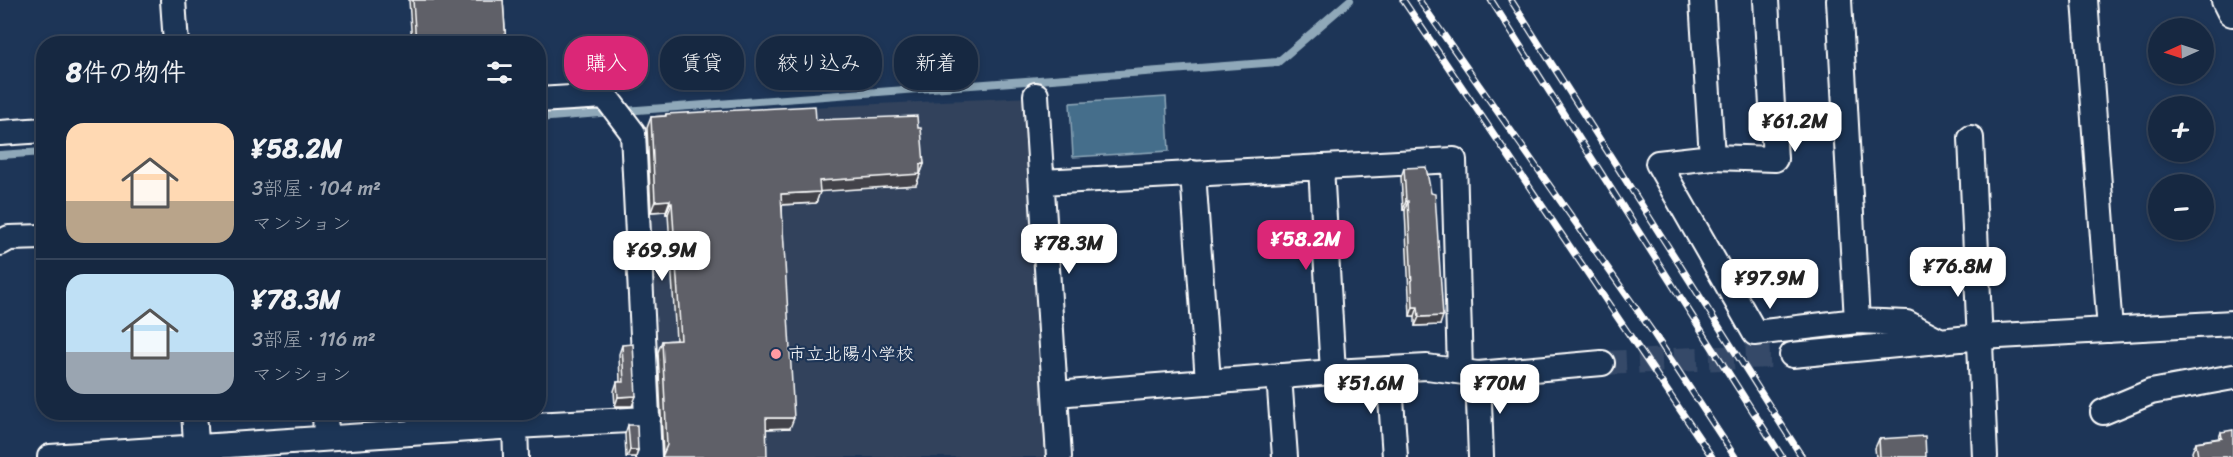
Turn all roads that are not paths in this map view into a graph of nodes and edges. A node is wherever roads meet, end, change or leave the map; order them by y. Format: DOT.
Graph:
graph roads {
  1 [pos="173,0"];
  2 [pos="1702,0"];
  3 [pos="1766,0"];
  4 [pos="1839,0"];
  5 [pos="2085,0"];
  6 [pos="2228,0"];
  7 [pos="2233,10"];
  8 [pos="175,36"];
  9 [pos="1036,95"];
  10 [pos="546,100"];
  11 [pos="36,131"];
  12 [pos="0,133"];
  13 [pos="1971,138"];
  14 [pos="1712,157"];
  15 [pos="1321,166"];
  16 [pos="1193,173"];
  17 [pos="1042,182"];
  18 [pos="36,237"];
  19 [pos="0,243"];
  20 [pos="1857,321"];
  21 [pos="2233,323"];
  22 [pos="2110,330"];
  23 [pos="1981,337"];
  24 [pos="1941,341"];
  25 [pos="1792,355"];
  26 [pos="1602,363"];
  27 [pos="1389,370"];
  28 [pos="1333,372"];
  29 [pos="1469,373"];
  30 [pos="1279,376"];
  31 [pos="2233,376"];
  32 [pos="1208,381"];
  33 [pos="1056,394"];
  34 [pos="2103,412"];
  35 [pos="648,419"];
  36 [pos="194,420"];
  37 [pos="324,420"];
  38 [pos="449,421"];
  39 [pos="515,426"];
  40 [pos="320,445"];
  41 [pos="196,452"];
  42 [pos="50,457"];
  43 [pos="516,457"];
  44 [pos="650,457"];
  45 [pos="1059,457"];
  46 [pos="1285,457"];
  47 [pos="1395,457"];
  48 [pos="1481,457"];
  49 [pos="1985,457"];
  1 -- 8 [label="street"];
  2 -- 14 [label="street"];
  3 -- 14 [label="street"];
  4 -- 20 [label="street"];
  5 -- 22 [label="street"];
  6 -- 7 [label="street"];
  9 -- 17 [label="street"];
  10 -- 35 [label="street"];
  11 -- 12 [label="street"];
  13 -- 23 [label="street"];
  14 -- 20 [label="street"];
  15 -- 16 [label="street"];
  15 -- 28 [label="street"];
  15 -- 29 [label="street"];
  16 -- 17 [label="street"];
  16 -- 32 [label="street"];
  17 -- 33 [label="street"];
  18 -- 19 [label="street"];
  20 -- 24 [label="street"];
  21 -- 22 [label="street"];
  22 -- 23 [label="street"];
  23 -- 24 [label="street"];
  23 -- 49 [label="street"];
  24 -- 25 [label="street"];
  26 -- 29 [label="street"];
  27 -- 28 [label="street"];
  27 -- 29 [label="street"];
  27 -- 47 [label="street"];
  28 -- 30 [label="street"];
  29 -- 48 [label="street"];
  30 -- 32 [label="street"];
  30 -- 46 [label="street"];
  31 -- 34 [label="street"];
  32 -- 33 [label="street"];
  33 -- 45 [label="street"];
  35 -- 39 [label="street"];
  35 -- 44 [label="street"];
  36 -- 41 [label="street"];
  37 -- 40 [label="street"];
  38 -- 39 [label="street"];
  38 -- 40 [label="street"];
  39 -- 43 [label="street"];
  40 -- 41 [label="street"];
  41 -- 42 [label="street"];
}
